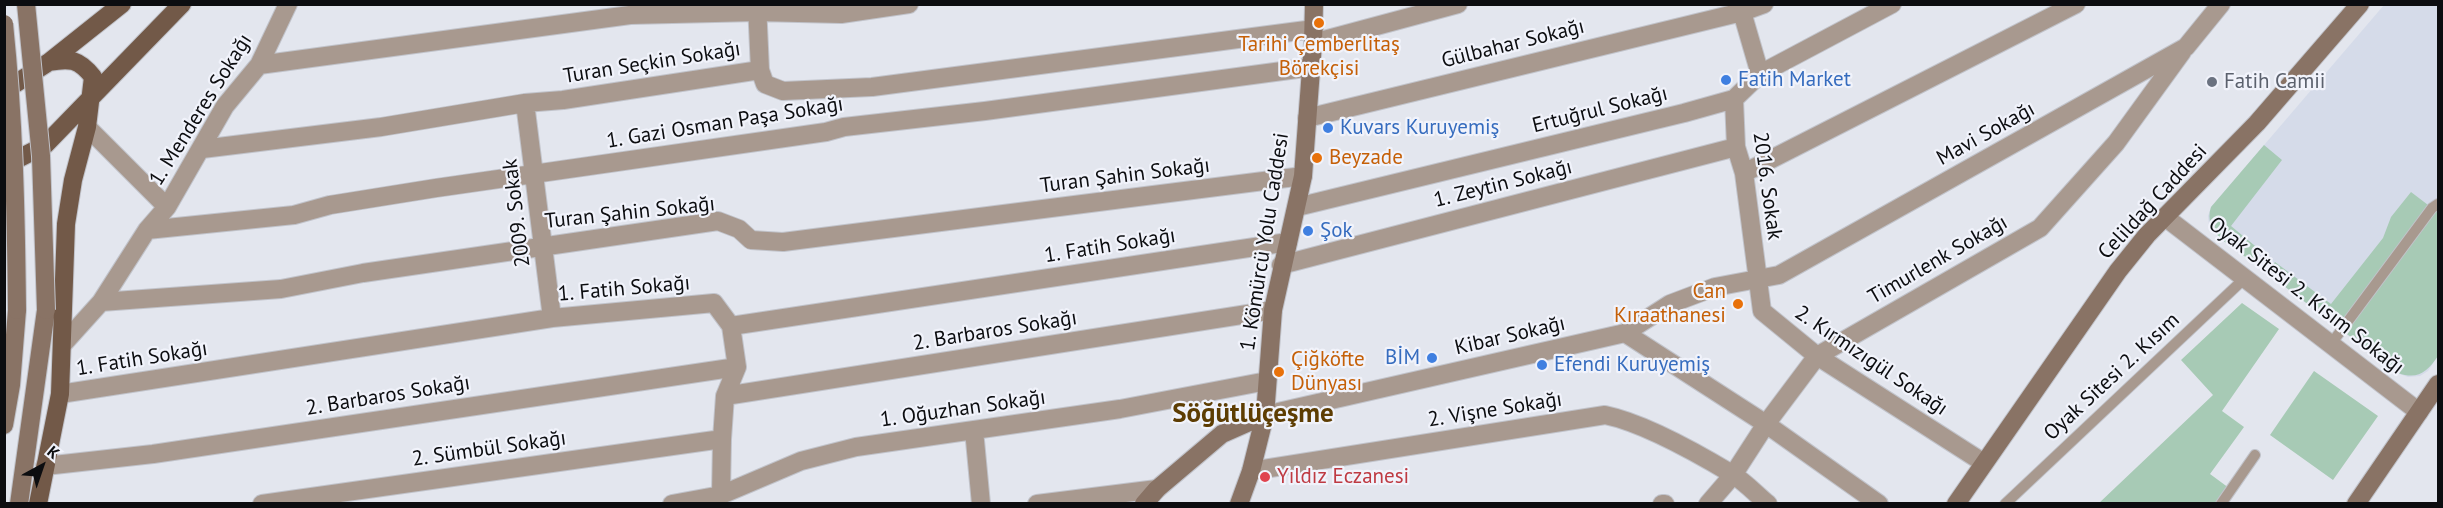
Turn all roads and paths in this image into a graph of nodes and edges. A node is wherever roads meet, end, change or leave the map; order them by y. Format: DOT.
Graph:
graph roads {
  1 [pos="26,4"];
  2 [pos="122,4"];
  3 [pos="182,4"];
  4 [pos="909,4"];
  5 [pos="1314,4"];
  6 [pos="1458,4"];
  7 [pos="1764,4"];
  8 [pos="1892,4"];
  9 [pos="2076,4"];
  10 [pos="2221,4"];
  11 [pos="2360,4"];
  12 [pos="285,7"];
  13 [pos="757,8"];
  14 [pos="1742,12"];
  15 [pos="4,24"];
  16 [pos="1314,36"];
  17 [pos="2186,47"];
  18 [pos="49,62"];
  19 [pos="259,65"];
  20 [pos="1312,67"];
  21 [pos="760,70"];
  22 [pos="1760,74"];
  23 [pos="4,91"];
  24 [pos="92,96"];
  25 [pos="1734,99"];
  26 [pos="525,104"];
  27 [pos="1306,118"];
  28 [pos="87,127"];
  29 [pos="1736,147"];
  30 [pos="202,149"];
  31 [pos="4,165"];
  32 [pos="1744,173"];
  33 [pos="535,174"];
  34 [pos="1303,176"];
  35 [pos="2439,204"];
  36 [pos="167,207"];
  37 [pos="1297,207"];
  38 [pos="2165,217"];
  39 [pos="147,230"];
  40 [pos="1288,243"];
  41 [pos="543,245"];
  42 [pos="1281,265"];
  43 [pos="2246,278"];
  44 [pos="1756,279"];
  45 [pos="101,302"];
  46 [pos="1273,310"];
  47 [pos="552,318"];
  48 [pos="731,326"];
  49 [pos="1625,333"];
  50 [pos="64,343"];
  51 [pos="2331,344"];
  52 [pos="1817,356"];
  53 [pos="737,367"];
  54 [pos="1267,381"];
  55 [pos="2439,384"];
  56 [pos="60,394"];
  57 [pos="725,396"];
  58 [pos="2419,412"];
  59 [pos="1265,415"];
  60 [pos="1766,424"];
  61 [pos="4,425"];
  62 [pos="974,430"];
  63 [pos="722,439"];
  64 [pos="2255,455"];
  65 [pos="1984,463"];
  66 [pos="45,466"];
  67 [pos="1251,471"];
  68 [pos="1733,475"];
  69 [pos="1157,489"];
  70 [pos="721,495"];
  71 [pos="19,504"];
  72 [pos="38,504"];
  73 [pos="262,504"];
  74 [pos="672,504"];
  75 [pos="981,504"];
  76 [pos="1036,504"];
  77 [pos="1144,504"];
  78 [pos="1239,504"];
  79 [pos="1708,504"];
  80 [pos="1768,504"];
  81 [pos="1880,504"];
  82 [pos="1956,504"];
  83 [pos="2005,504"];
  84 [pos="2221,504"];
  85 [pos="2356,504"];
  1 -- 71 [label="street, bridge"];
  2 -- 18 [label="main road"];
  3 -- 24 [label="main road"];
  4 -- 13 [label="street"];
  5 -- 16 [label="street, 1. Kömürcü Yolu Caddesi"];
  6 -- 16 [label="street, Turan Seçkin Sokağı"];
  7 -- 14 [label="street, Gülbahar Sokağı"];
  8 -- 22 [label="street, Ertuğrul Sokağı"];
  9 -- 32 [label="street"];
  10 -- 17 [label="street, Mavi Sokağı"];
  11 -- 38 [label="street, Celildağ Caddesi"];
  12 -- 19 [label="street, 1. Menderes Sokağı"];
  13 -- 19 [label="street"];
  13 -- 21 [label="street"];
  14 -- 22 [label="street"];
  14 -- 27 [label="street, Gülbahar Sokağı"];
  15 -- 61 [label="street, bridge"];
  16 -- 20 [label="street, 1. Kömürcü Yolu Caddesi"];
  16 -- 21 [label="street, Turan Seçkin Sokağı"];
  17 -- 44 [label="street, Mavi Sokağı"];
  17 -- 52 [label="street, Timurlenk Sokağı"];
  18 -- 23 [label="main road"];
  18 -- 24 [label="main road"];
  19 -- 30 [label="street, 1. Menderes Sokağı"];
  20 -- 27 [label="street, 1. Kömürcü Yolu Caddesi"];
  20 -- 33 [label="street, 1. Gazi Osman Paşa Sokağı"];
  21 -- 26 [label="street, Turan Seçkin Sokağı"];
  22 -- 25 [label="street, Ertuğrul Sokağı"];
  24 -- 28 [label="main road"];
  24 -- 31 [label="main road"];
  25 -- 29 [label="street, 2016. Sokak"];
  25 -- 37 [label="street, Ertuğrul Sokağı"];
  26 -- 30 [label="street, Turan Seçkin Sokağı"];
  26 -- 33 [label="street, 2009. Sokak"];
  27 -- 34 [label="street, 1. Kömürcü Yolu Caddesi"];
  28 -- 36 [label="street"];
  28 -- 50 [label="main road"];
  29 -- 32 [label="street, 2016. Sokak"];
  29 -- 42 [label="street, 1. Zeytin Sokağı"];
  30 -- 36 [label="street, 1. Menderes Sokağı"];
  32 -- 44 [label="street, 2016. Sokak"];
  33 -- 39 [label="street, 1. Gazi Osman Paşa Sokağı"];
  33 -- 41 [label="street, 2009. Sokak"];
  34 -- 37 [label="street, 1. Kömürcü Yolu Caddesi"];
  34 -- 41 [label="street, Turan Şahin Sokağı"];
  35 -- 51 [label="lane"];
  36 -- 39 [label="street, 1. Menderes Sokağı"];
  37 -- 40 [label="street, 1. Kömürcü Yolu Caddesi"];
  38 -- 43 [label="street, Oyak Sitesi 2. Kısım Sokağı"];
  38 -- 65 [label="street, Celildağ Caddesi"];
  39 -- 45 [label="street, 1. Menderes Sokağı"];
  40 -- 42 [label="street, 1. Kömürcü Yolu Caddesi"];
  40 -- 48 [label="street, 1. Fatih Sokağı"];
  41 -- 45 [label="street, Turan Şahin Sokağı"];
  41 -- 47 [label="street, 2009. Sokak"];
  42 -- 46 [label="street, 1. Kömürcü Yolu Caddesi"];
  43 -- 51 [label="street, Oyak Sitesi 2. Kısım Sokağı"];
  43 -- 83 [label="lane, Oyak Sitesi 2. Kısım"];
  44 -- 49 [label="street, Kibar Sokağı"];
  44 -- 52 [label="street, 2. Kırmızıgül Sokağı"];
  45 -- 50 [label="street, 1. Menderes Sokağı"];
  46 -- 54 [label="street, 1. Kömürcü Yolu Caddesi"];
  46 -- 57 [label="street, 2. Barbaros Sokağı"];
  47 -- 48 [label="street, 1. Fatih Sokağı"];
  47 -- 56 [label="street, 1. Fatih Sokağı"];
  48 -- 53 [label="street"];
  49 -- 59 [label="street, Kibar Sokağı"];
  49 -- 60 [label="street"];
  50 -- 56 [label="main road"];
  51 -- 58 [label="street, Oyak Sitesi 2. Kısım Sokağı"];
  52 -- 60 [label="street, Timurlenk Sokağı"];
  52 -- 65 [label="street, 2. Kırmızıgül Sokağı"];
  53 -- 57 [label="street"];
  53 -- 66 [label="street, 2. Barbaros Sokağı"];
  54 -- 59 [label="street, 1. Kömürcü Yolu Caddesi"];
  54 -- 62 [label="street, 1. Oğuzhan Sokağı"];
  55 -- 58 [label="street"];
  56 -- 66 [label="main road"];
  57 -- 63 [label="street"];
  58 -- 85 [label="street"];
  59 -- 67 [label="street, 1. Kömürcü Yolu Caddesi"];
  59 -- 69 [label="street"];
  60 -- 68 [label="street, Timurlenk Sokağı"];
  60 -- 81 [label="street"];
  62 -- 70 [label="street, 1. Oğuzhan Sokağı"];
  62 -- 75 [label="street"];
  63 -- 70 [label="street"];
  63 -- 73 [label="street, 2. Sümbül Sokağı"];
  64 -- 84 [label="lane"];
  65 -- 82 [label="street, Celildağ Caddesi"];
  66 -- 72 [label="main road"];
  67 -- 68 [label="street, 2. Vişne Sokağı"];
  67 -- 78 [label="street, 1. Kömürcü Yolu Caddesi"];
  68 -- 79 [label="street, Timurlenk Sokağı"];
  68 -- 80 [label="street, 2. Vişne Sokağı"];
  69 -- 76 [label="street"];
  69 -- 77 [label="street"];
  70 -- 74 [label="street, 1. Oğuzhan Sokağı"];
}
